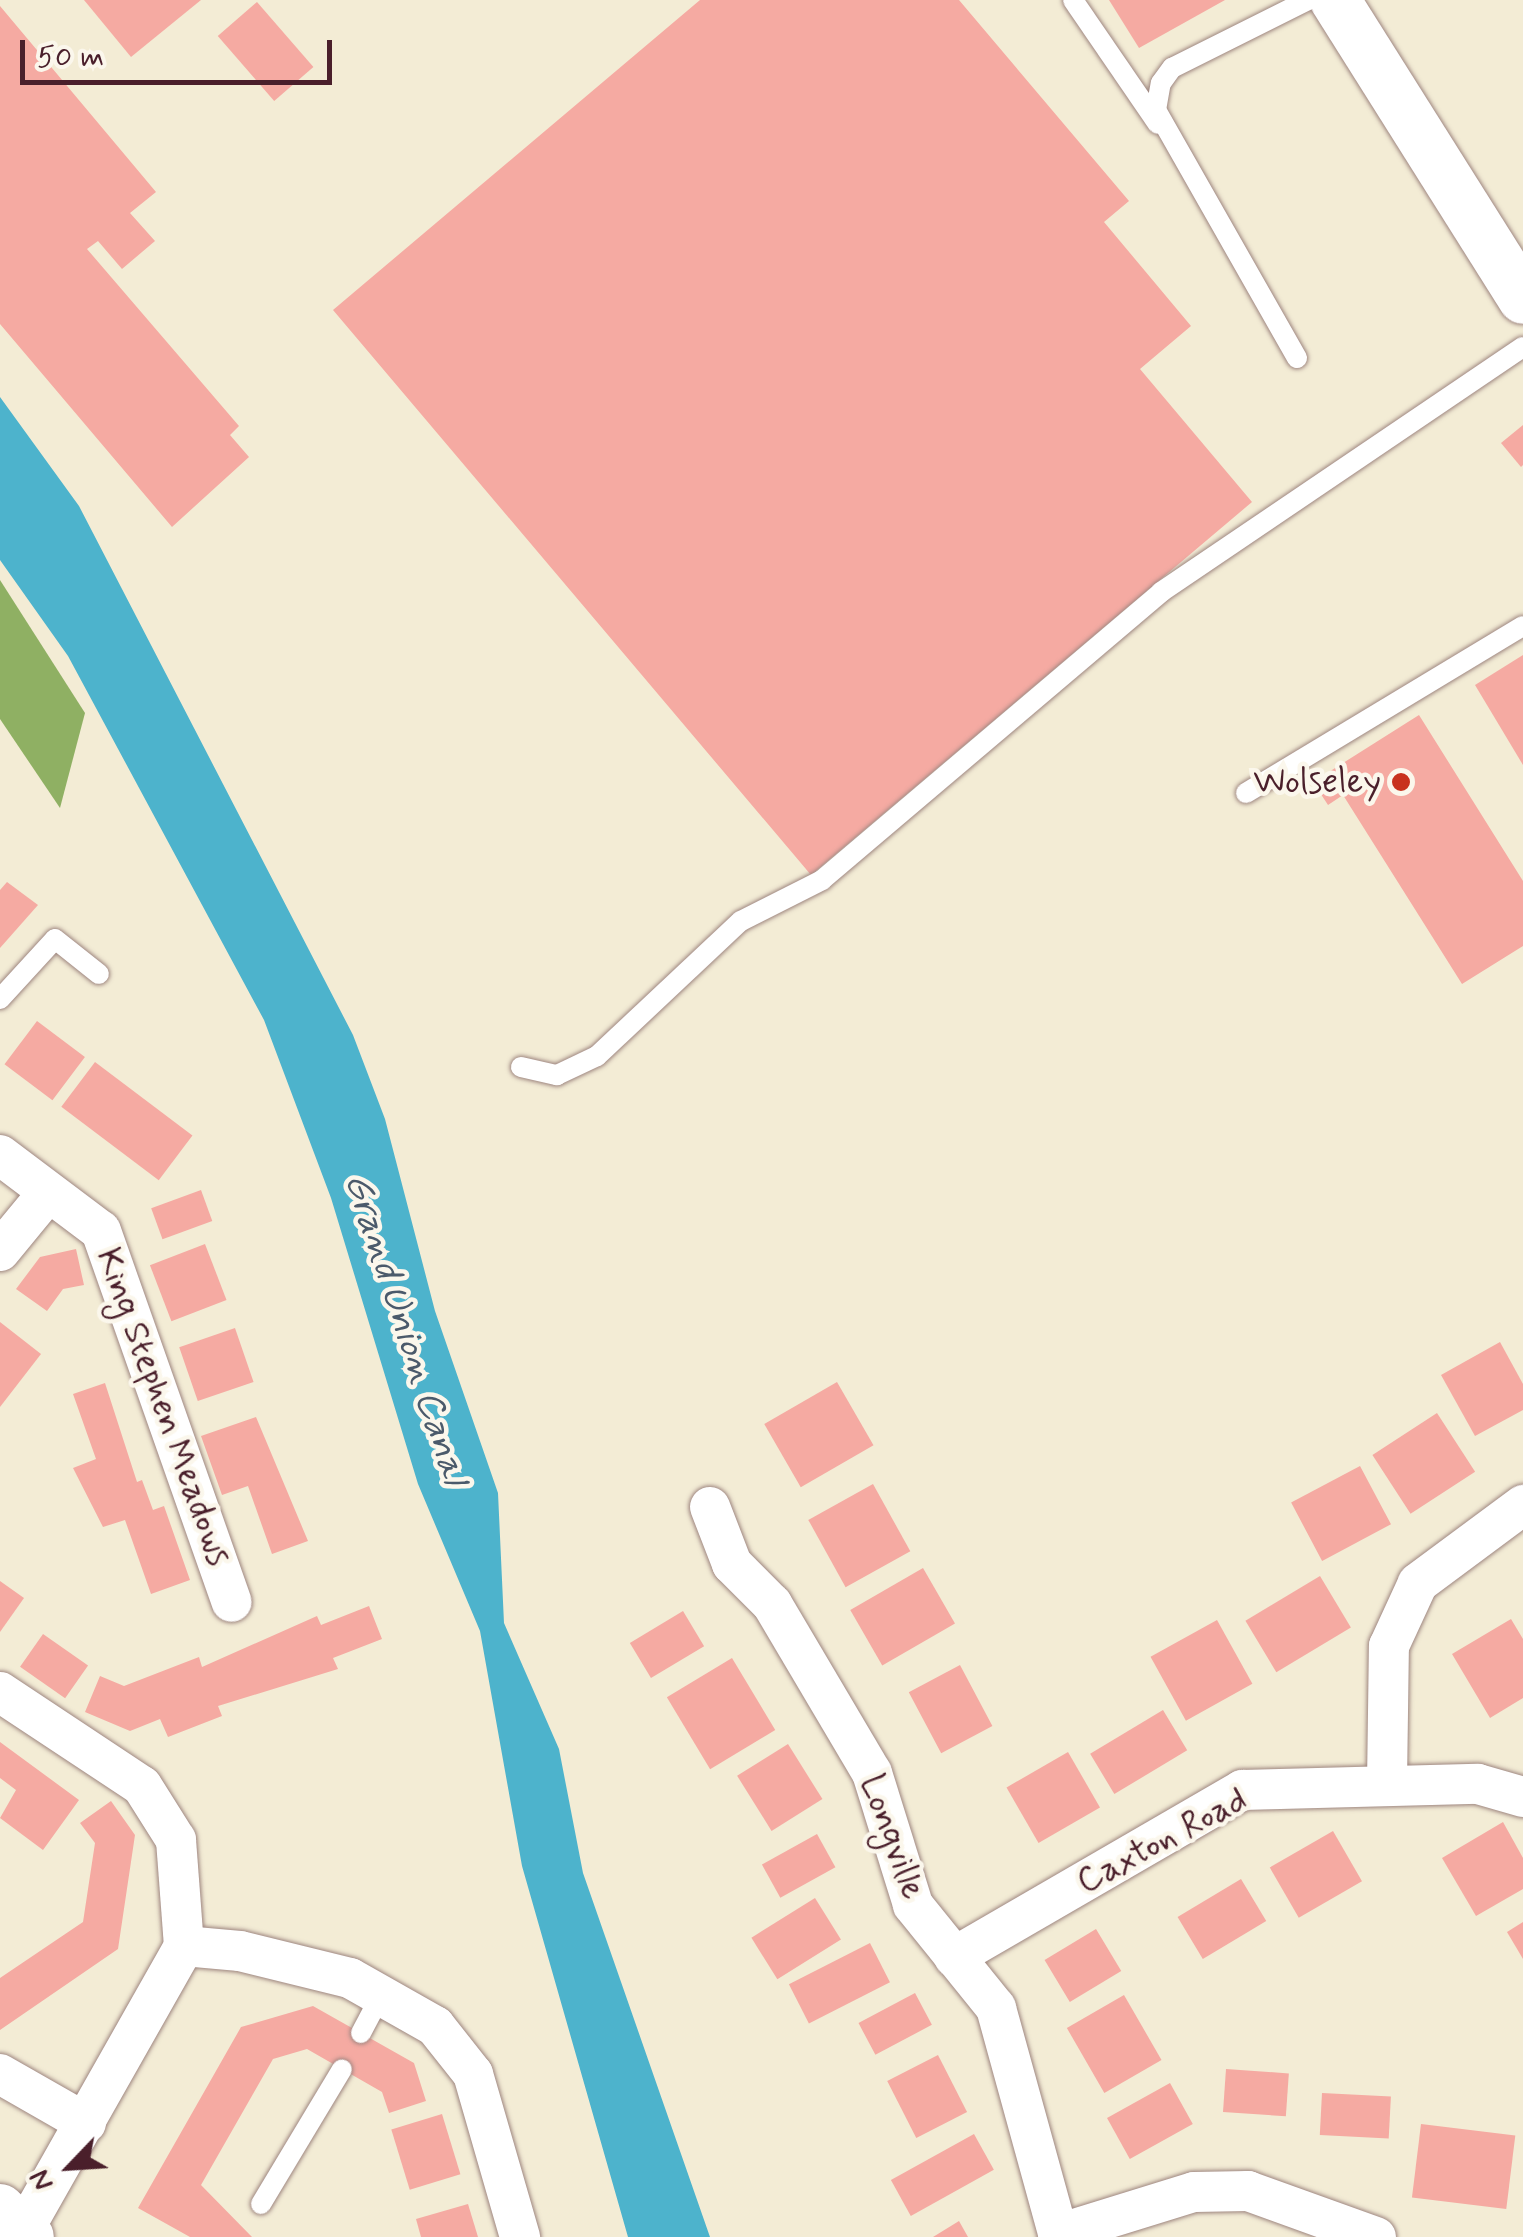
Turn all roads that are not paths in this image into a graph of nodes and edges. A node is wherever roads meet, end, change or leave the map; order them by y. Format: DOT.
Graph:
graph roads {
  1 [pos="1074,0"];
  2 [pos="1308,0"];
  3 [pos="1335,0"];
  4 [pos="1159,126"];
  5 [pos="1523,299"];
  6 [pos="1523,346"];
  7 [pos="1297,358"];
  8 [pos="1523,626"];
  9 [pos="1246,794"];
  10 [pos="99,974"];
  11 [pos="0,999"];
  12 [pos="521,1066"];
  13 [pos="0,1155"];
  14 [pos="47,1194"];
  15 [pos="0,1252"];
  16 [pos="1523,1505"];
  17 [pos="710,1508"];
  18 [pos="232,1602"];
  19 [pos="0,1692"];
  20 [pos="1387,1784"];
  21 [pos="1523,1797"];
  22 [pos="184,1946"];
  23 [pos="954,1956"];
  24 [pos="380,1994"];
  25 [pos="362,2033"];
  26 [pos="342,2069"];
  27 [pos="0,2074"];
  28 [pos="86,2123"];
  29 [pos="261,2204"];
  30 [pos="17,2226"];
  31 [pos="1058,2236"];
  32 [pos="520,2237"];
  33 [pos="1376,2237"];
  1 -- 4 [label="lane"];
  2 -- 4 [label="lane"];
  3 -- 5 [label="street"];
  4 -- 7 [label="lane"];
  6 -- 12 [label="lane"];
  8 -- 9 [label="lane"];
  10 -- 11 [label="lane"];
  13 -- 14 [label="street, King Stephen Meadows"];
  14 -- 15 [label="street"];
  14 -- 18 [label="street, King Stephen Meadows"];
  16 -- 20 [label="street"];
  17 -- 23 [label="street, Longville"];
  19 -- 22 [label="street"];
  20 -- 21 [label="street, Caxton Road"];
  20 -- 23 [label="street, Caxton Road"];
  22 -- 24 [label="street"];
  22 -- 28 [label="street"];
  23 -- 31 [label="street, Longville"];
  24 -- 25 [label="lane"];
  24 -- 32 [label="street"];
  26 -- 29 [label="lane"];
  27 -- 28 [label="street"];
  28 -- 30 [label="street"];
  31 -- 33 [label="street"];
}
